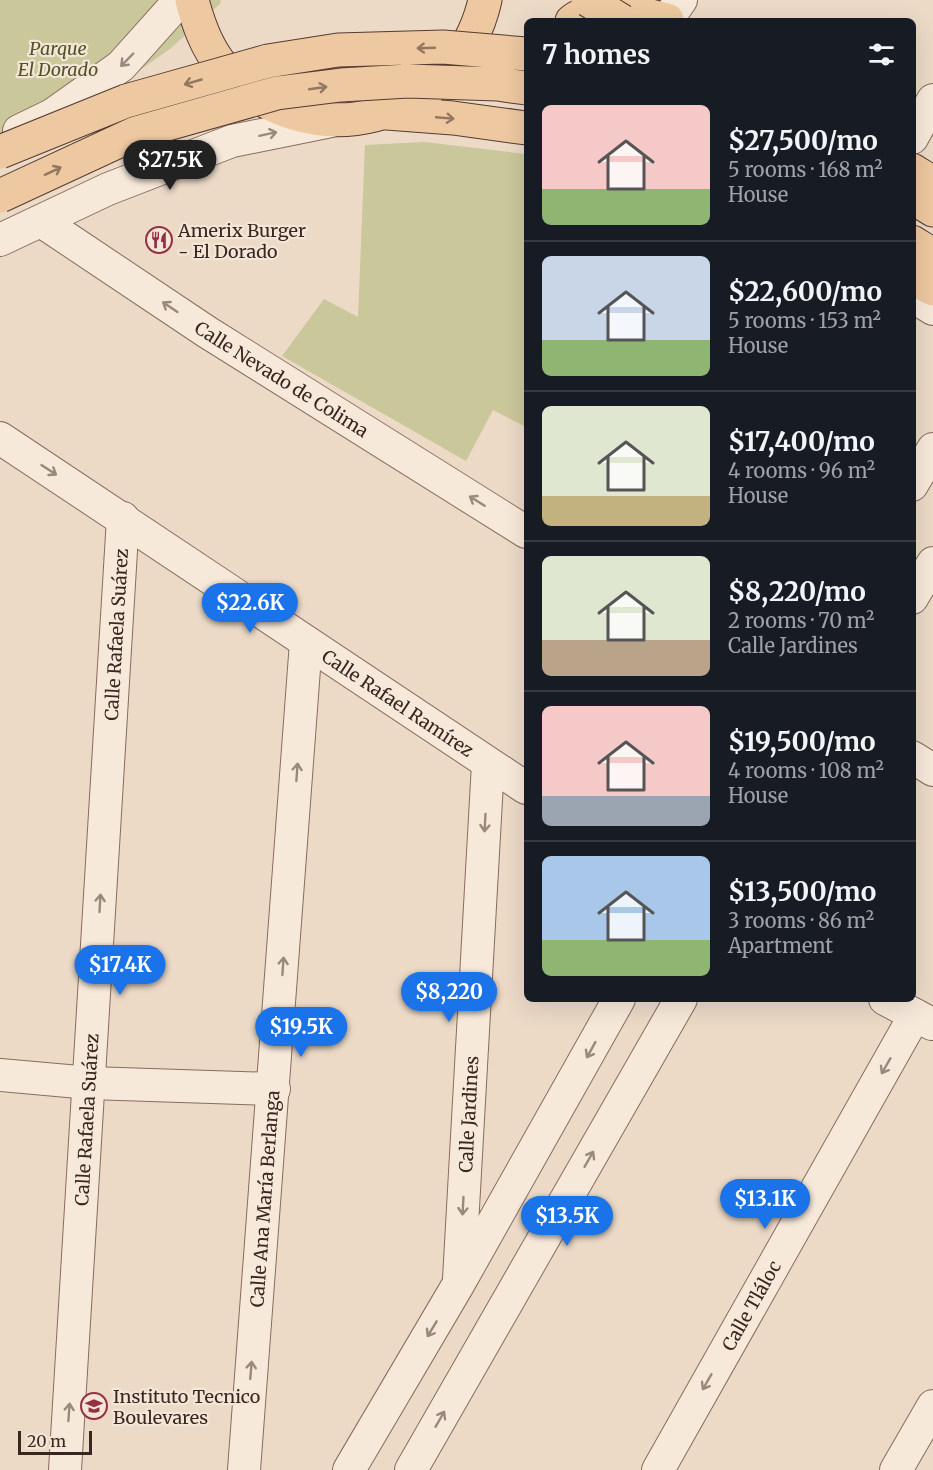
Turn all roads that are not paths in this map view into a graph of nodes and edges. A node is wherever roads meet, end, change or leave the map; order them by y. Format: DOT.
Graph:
graph roads {
  1 [pos="180,0"];
  2 [pos="192,0"];
  3 [pos="485,0"];
  4 [pos="588,0"];
  5 [pos="635,0"];
  6 [pos="672,14"];
  7 [pos="578,18"];
  8 [pos="617,18"];
  9 [pos="524,54"];
  10 [pos="524,88"];
  11 [pos="933,100"];
  12 [pos="387,112"];
  13 [pos="333,120"];
  14 [pos="524,128"];
  15 [pos="916,131"];
  16 [pos="0,140"];
  17 [pos="0,152"];
  18 [pos="916,172"];
  19 [pos="933,183"];
  20 [pos="0,196"];
  21 [pos="916,199"];
  22 [pos="933,210"];
  23 [pos="41,221"];
  24 [pos="0,240"];
  25 [pos="916,244"];
  26 [pos="933,255"];
  27 [pos="916,280"];
  28 [pos="933,289"];
  29 [pos="916,298"];
  30 [pos="933,309"];
  31 [pos="0,438"];
  32 [pos="925,449"];
  33 [pos="916,474"];
  34 [pos="123,518"];
  35 [pos="524,531"];
  36 [pos="933,563"];
  37 [pos="916,591"];
  38 [pos="306,642"];
  39 [pos="916,759"];
  40 [pos="488,764"];
  41 [pos="933,770"];
  42 [pos="524,787"];
  43 [pos="617,1002"];
  44 [pos="679,1002"];
  45 [pos="891,1002"];
  46 [pos="924,1020"];
  47 [pos="0,1075"];
  48 [pos="90,1083"];
  49 [pos="274,1089"];
  50 [pos="458,1285"];
  51 [pos="933,1406"];
  52 [pos="65,1470"];
  53 [pos="244,1470"];
  54 [pos="349,1470"];
  55 [pos="411,1470"];
  56 [pos="657,1470"];
  57 [pos="896,1470"];
  1 -- 16 [label="street, one-way"];
  2 -- 13 [label="main road"];
  3 -- 12 [label="main road"];
  4 -- 8 [label="main road, bridge"];
  5 -- 6 [label="main road"];
  6 -- 7 [label="main road"];
  9 -- 17 [label="main road, one-way, bridge"];
  20 -- 10 [label="main road, one-way, bridge"];
  11 -- 15 [label="street"];
  12 -- 13 [label="main road"];
  12 -- 14 [label="main road, one-way"];
  23 -- 13 [label="street, one-way"];
  18 -- 19 [label="main road"];
  21 -- 22 [label="main road"];
  23 -- 24 [label="street"];
  35 -- 23 [label="street, Calle Nevado de Colima, one-way"];
  25 -- 26 [label="main road"];
  27 -- 28 [label="main road"];
  29 -- 30 [label="street"];
  31 -- 34 [label="street, Calle Rafael Ramírez, one-way"];
  32 -- 33 [label="street"];
  34 -- 38 [label="street, Calle Rafael Ramírez"];
  48 -- 34 [label="street, Calle Rafaela Suárez, one-way"];
  36 -- 37 [label="street"];
  38 -- 40 [label="street, Calle Rafael Ramírez"];
  49 -- 38 [label="street, Calle Ana María Berlanga, one-way"];
  39 -- 41 [label="street"];
  40 -- 42 [label="street, Calle Rafael Ramírez"];
  40 -- 50 [label="street, Calle Jardines, one-way"];
  43 -- 50 [label="street, one-way"];
  55 -- 44 [label="street, one-way"];
  45 -- 46 [label="street"];
  46 -- 56 [label="street, Calle Tláloc, one-way"];
  47 -- 48 [label="street"];
  48 -- 49 [label="street"];
  52 -- 48 [label="street, Calle Rafaela Suárez, one-way"];
  53 -- 49 [label="street, Calle Ana María Berlanga, one-way"];
  50 -- 54 [label="street, one-way"];
  51 -- 57 [label="street"];
}
